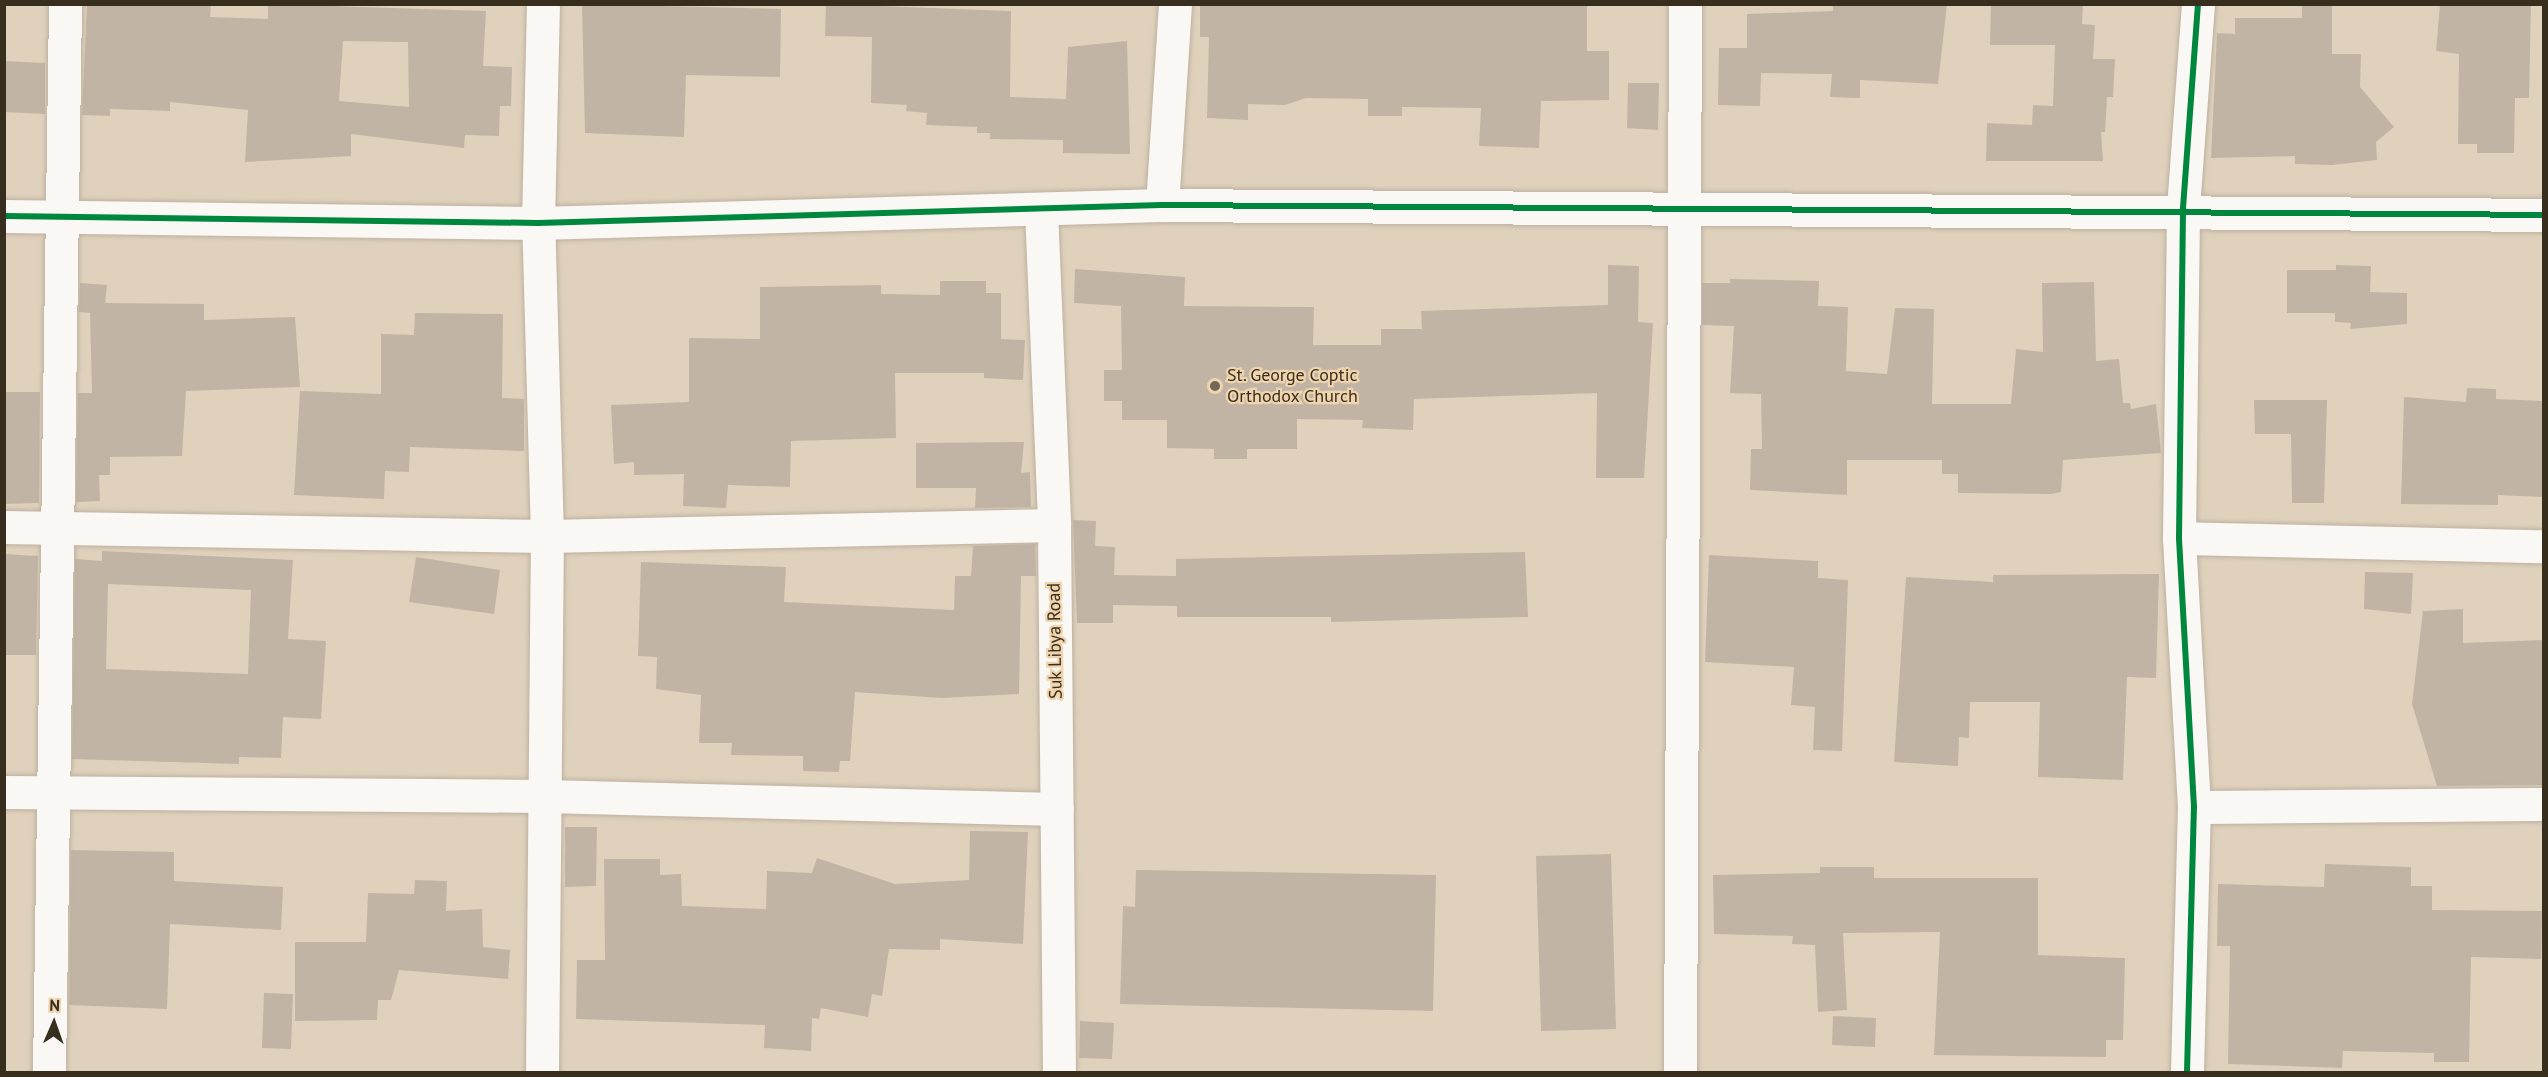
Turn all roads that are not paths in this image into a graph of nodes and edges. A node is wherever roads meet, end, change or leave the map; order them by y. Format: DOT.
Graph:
graph roads {
  1 [pos="65,4"];
  2 [pos="543,4"];
  3 [pos="1174,4"];
  4 [pos="1685,4"];
  5 [pos="2198,4"];
  6 [pos="1162,205"];
  7 [pos="2183,208"];
  8 [pos="1041,210"];
  9 [pos="2544,215"];
  10 [pos="4,216"];
  11 [pos="62,218"];
  12 [pos="538,223"];
  13 [pos="1054,525"];
  14 [pos="4,527"];
  15 [pos="58,530"];
  16 [pos="547,536"];
  17 [pos="2180,538"];
  18 [pos="2544,546"];
  19 [pos="53,791"];
  20 [pos="4,792"];
  21 [pos="544,796"];
  22 [pos="2544,804"];
  23 [pos="2194,807"];
  24 [pos="1057,809"];
  25 [pos="49,1072"];
  26 [pos="542,1072"];
  27 [pos="1059,1072"];
  28 [pos="1680,1072"];
  29 [pos="2187,1072"];
  1 -- 11 [label="street"];
  2 -- 12 [label="street"];
  3 -- 6 [label="street"];
  4 -- 28 [label="street"];
  5 -- 7 [label="street"];
  6 -- 7 [label="street"];
  6 -- 8 [label="street"];
  7 -- 9 [label="street"];
  7 -- 17 [label="street"];
  8 -- 12 [label="street"];
  8 -- 13 [label="street, Suk Libya Road"];
  10 -- 11 [label="street"];
  11 -- 12 [label="street"];
  11 -- 15 [label="street"];
  12 -- 16 [label="street"];
  13 -- 16 [label="street"];
  13 -- 24 [label="street, Suk Libya Road"];
  14 -- 15 [label="street"];
  15 -- 16 [label="street"];
  15 -- 19 [label="street"];
  16 -- 21 [label="street"];
  17 -- 18 [label="street"];
  17 -- 23 [label="street"];
  19 -- 20 [label="street"];
  19 -- 21 [label="street"];
  19 -- 25 [label="street"];
  21 -- 24 [label="street"];
  21 -- 26 [label="street"];
  22 -- 23 [label="street"];
  23 -- 29 [label="street"];
  24 -- 27 [label="street, Suk Libya Road"];
}
